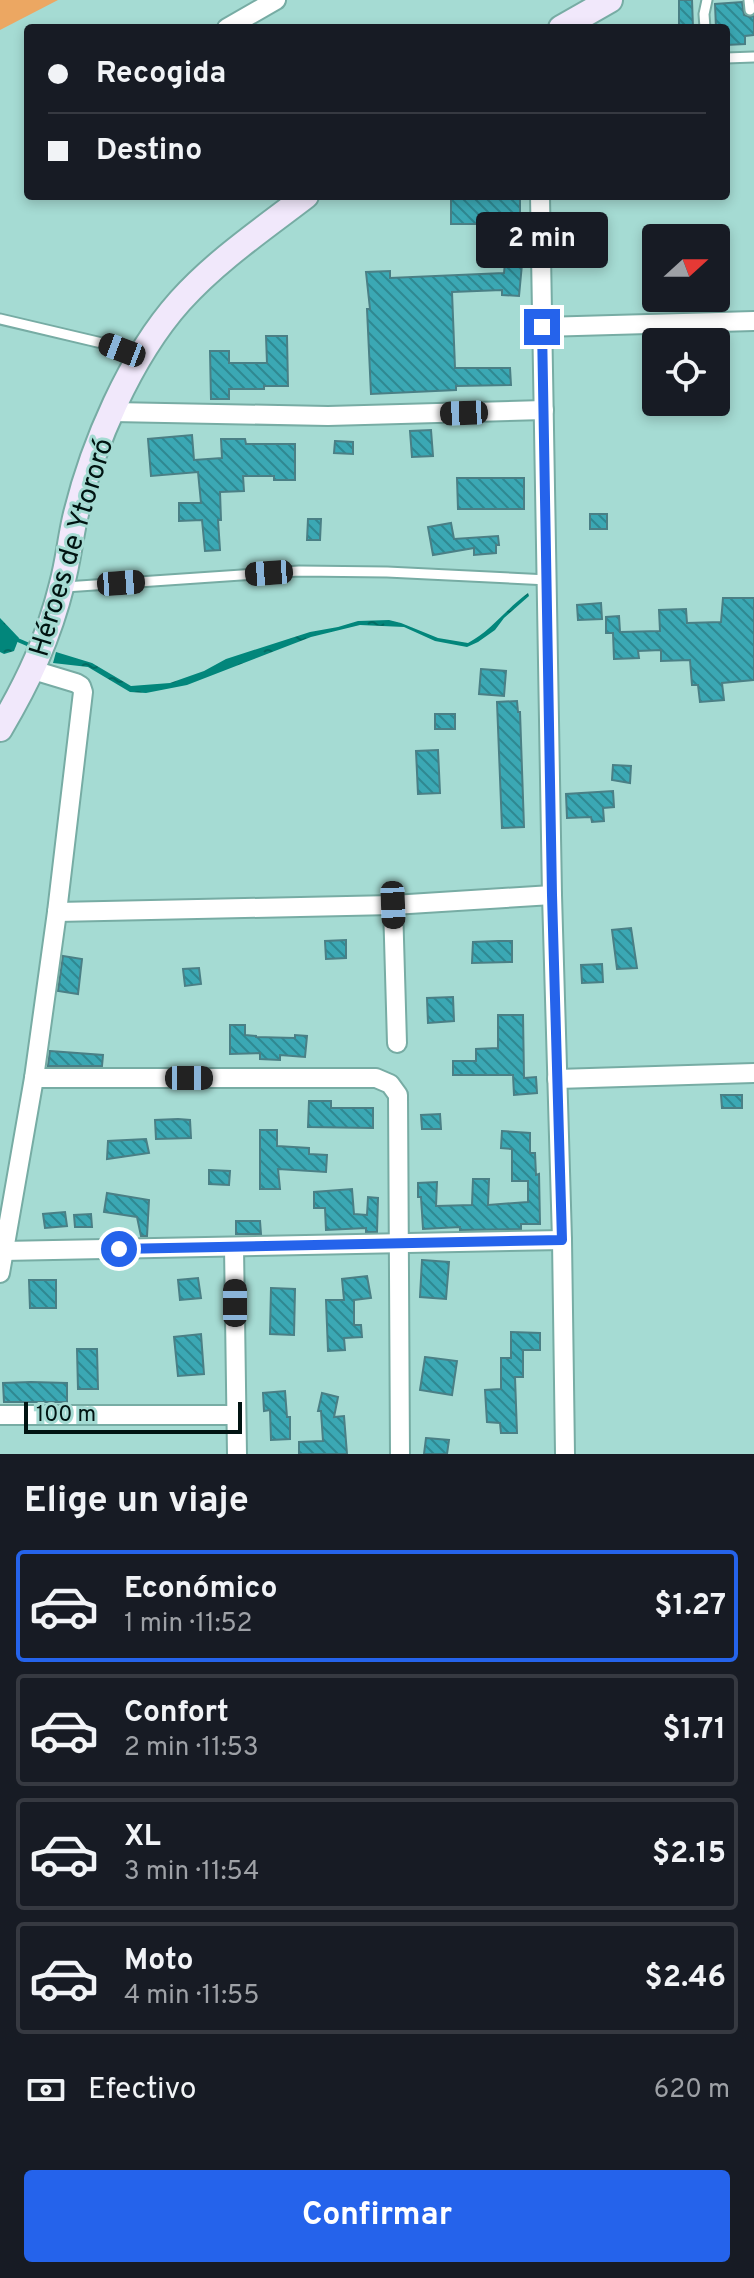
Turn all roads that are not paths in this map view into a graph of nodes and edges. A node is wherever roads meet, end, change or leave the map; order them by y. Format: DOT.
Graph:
graph roads {
  1 [pos="276,0"];
  2 [pos="610,0"];
  3 [pos="707,0"];
  4 [pos="234,24"];
  5 [pos="568,24"];
  6 [pos="705,24"];
  7 [pos="754,57"];
  8 [pos="730,58"];
  9 [pos="301,200"];
  10 [pos="540,200"];
  11 [pos="0,319"];
  12 [pos="754,321"];
  13 [pos="542,327"];
  14 [pos="139,356"];
  15 [pos="544,410"];
  16 [pos="113,412"];
  17 [pos="548,580"];
  18 [pos="62,587"];
  19 [pos="37,662"];
  20 [pos="0,729"];
  21 [pos="552,895"];
  22 [pos="393,905"];
  23 [pos="57,912"];
  24 [pos="397,1043"];
  25 [pos="754,1073"];
  26 [pos="34,1078"];
  27 [pos="557,1079"];
  28 [pos="562,1240"];
  29 [pos="399,1242"];
  30 [pos="234,1247"];
  31 [pos="3,1251"];
  32 [pos="0,1273"];
  33 [pos="0,1415"];
  34 [pos="236,1415"];
  35 [pos="237,1454"];
  36 [pos="400,1454"];
  37 [pos="565,1454"];
  1 -- 4 [label="street"];
  2 -- 5 [label="main road"];
  3 -- 6 [label="lane"];
  7 -- 8 [label="lane"];
  9 -- 14 [label="main road, Héroes de Ytororó"];
  10 -- 13 [label="street"];
  11 -- 14 [label="lane"];
  12 -- 13 [label="street"];
  13 -- 15 [label="street"];
  14 -- 16 [label="main road, Héroes de Ytororó"];
  15 -- 16 [label="street"];
  15 -- 17 [label="street"];
  16 -- 18 [label="main road, Héroes de Ytororó"];
  17 -- 18 [label="lane"];
  17 -- 21 [label="street"];
  18 -- 19 [label="main road, Héroes de Ytororó"];
  19 -- 20 [label="main road, Héroes de Ytororó"];
  19 -- 23 [label="street"];
  21 -- 22 [label="street"];
  21 -- 27 [label="street"];
  22 -- 23 [label="street"];
  22 -- 24 [label="street"];
  23 -- 26 [label="street"];
  25 -- 27 [label="street"];
  26 -- 29 [label="street"];
  26 -- 31 [label="street"];
  27 -- 28 [label="street"];
  28 -- 29 [label="street"];
  28 -- 37 [label="street"];
  29 -- 30 [label="street"];
  29 -- 36 [label="street"];
  30 -- 31 [label="street"];
  30 -- 34 [label="street"];
  31 -- 32 [label="street"];
  33 -- 34 [label="street"];
  34 -- 35 [label="street"];
}
